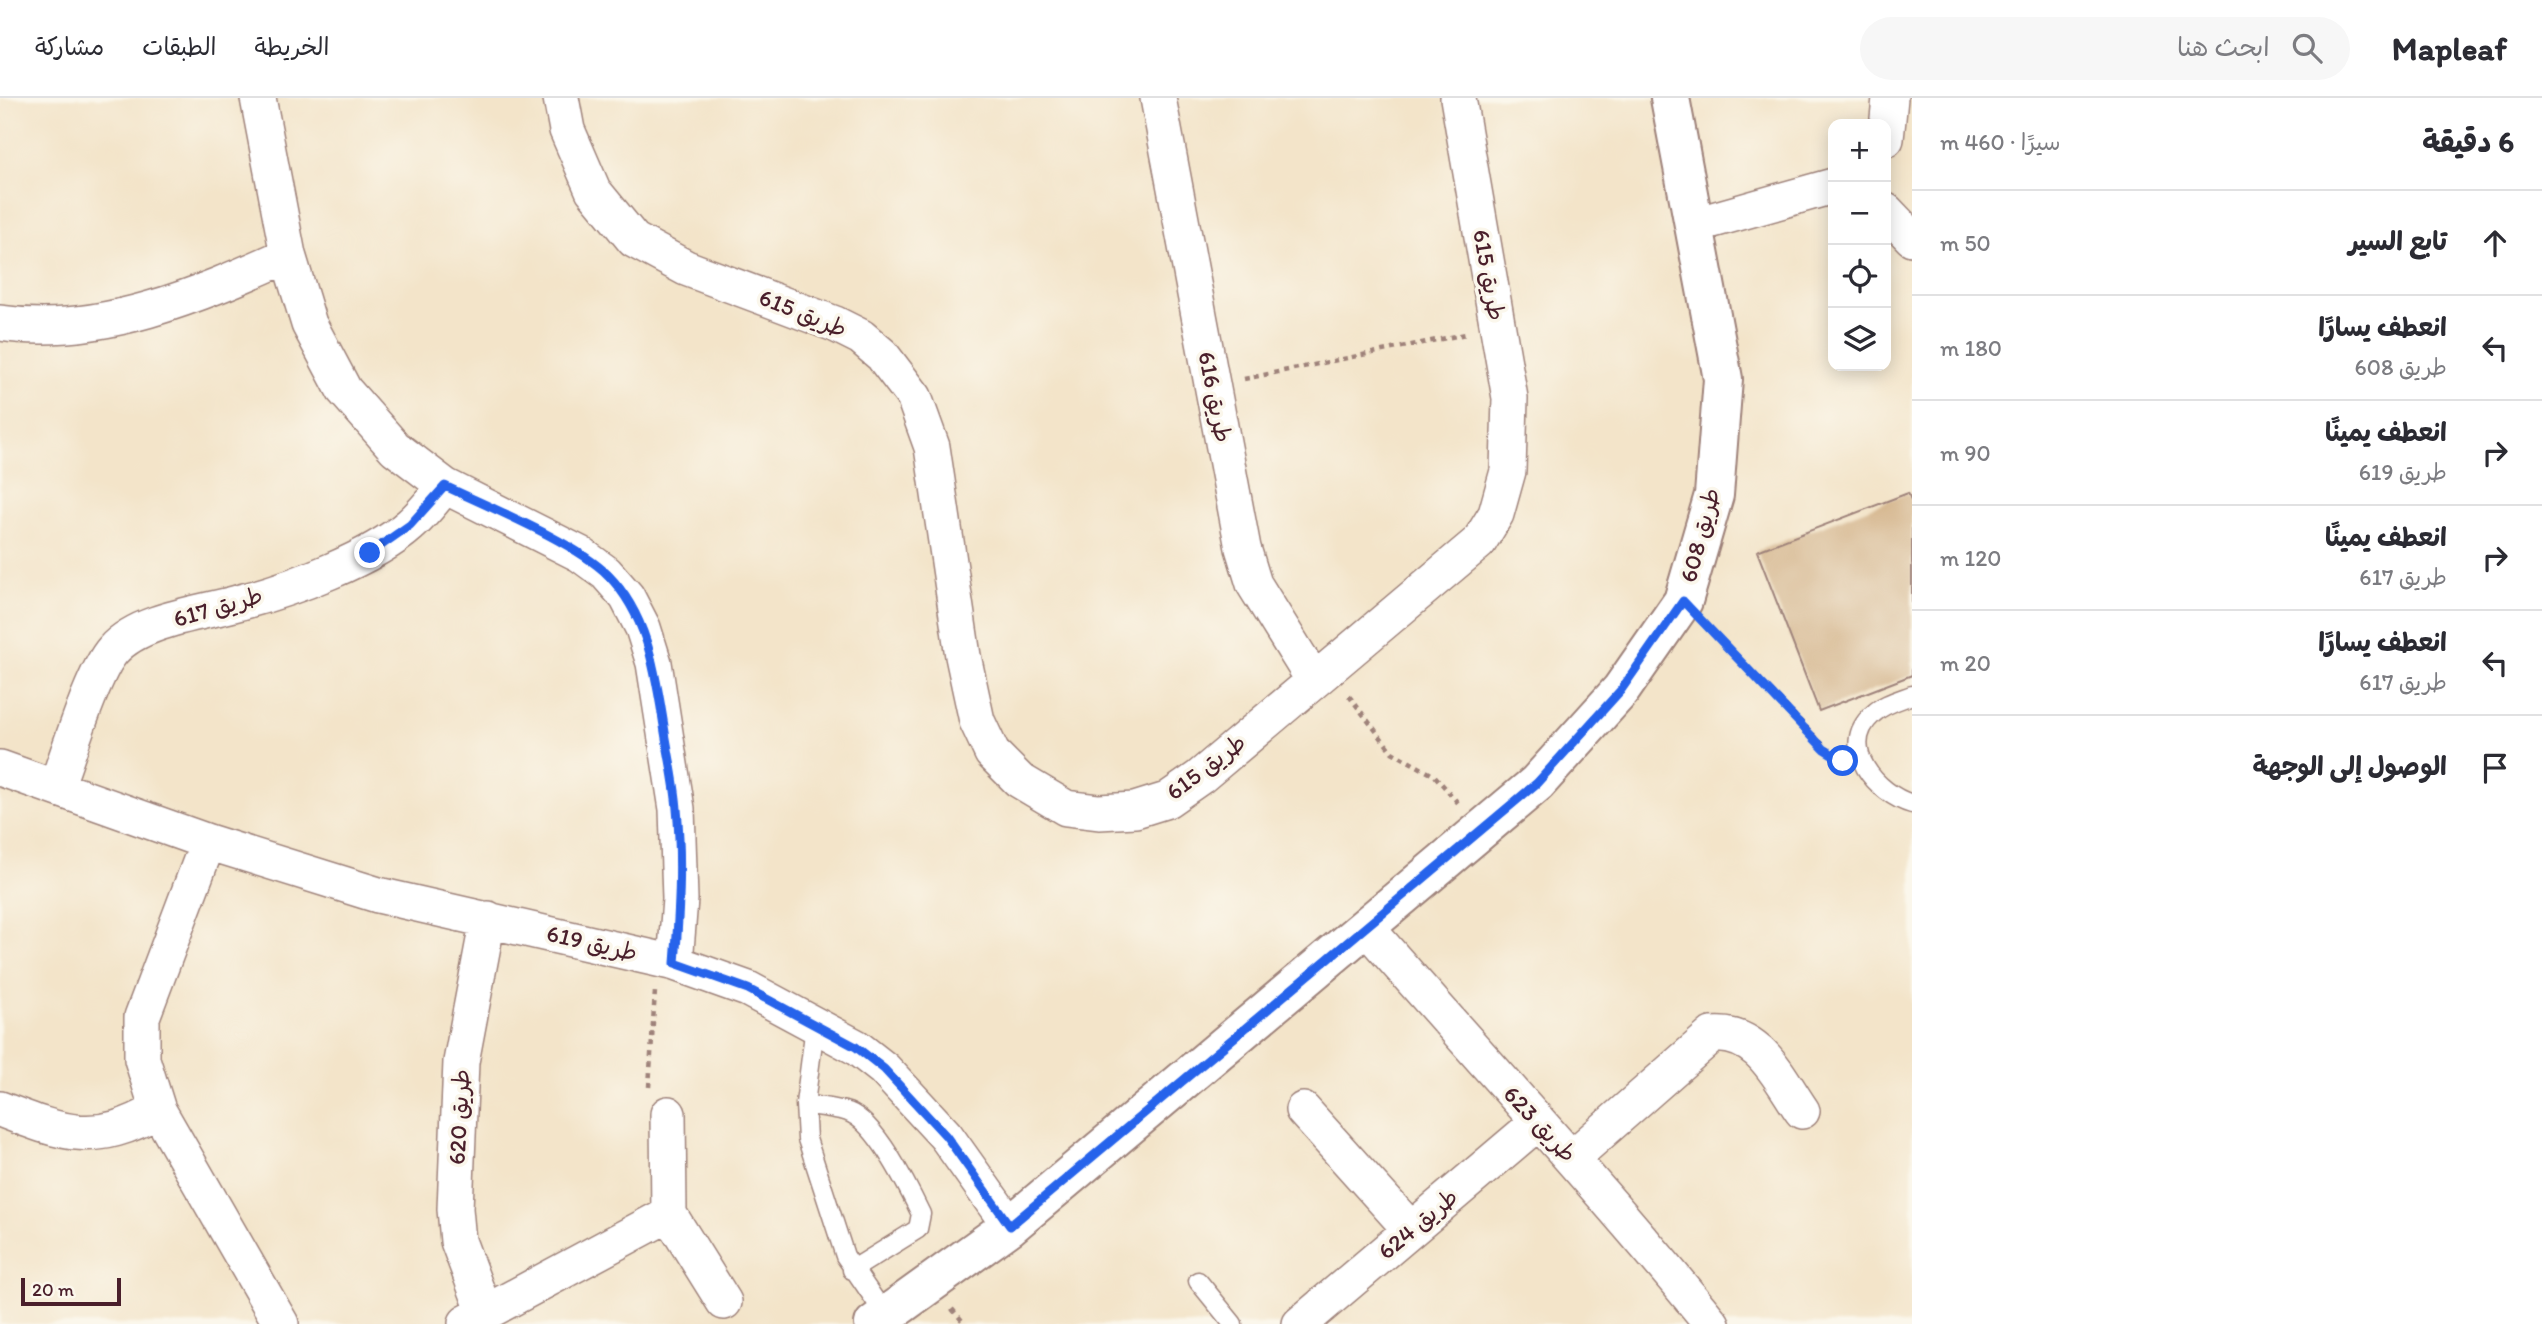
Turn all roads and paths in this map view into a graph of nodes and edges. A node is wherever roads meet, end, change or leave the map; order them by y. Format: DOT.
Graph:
graph roads {
  1 [pos="561,98"];
  2 [pos="1158,98"];
  3 [pos="1458,98"];
  4 [pos="1670,98"];
  5 [pos="1890,98"];
  6 [pos="266,103"];
  7 [pos="1888,119"];
  8 [pos="1828,187"];
  9 [pos="1891,216"];
  10 [pos="1695,225"];
  11 [pos="1912,238"];
  12 [pos="288,255"];
  13 [pos="0,323"];
  14 [pos="1498,328"];
  15 [pos="1213,385"];
  16 [pos="445,486"];
  17 [pos="1683,601"];
  18 [pos="1320,673"];
  19 [pos="1912,695"];
  20 [pos="1864,767"];
  21 [pos="0,768"];
  22 [pos="56,787"];
  23 [pos="1912,804"];
  24 [pos="1481,830"];
  25 [pos="208,842"];
  26 [pos="488,919"];
  27 [pos="1366,927"];
  28 [pos="675,963"];
  29 [pos="816,1026"];
  30 [pos="805,1104"];
  31 [pos="0,1109"];
  32 [pos="158,1110"];
  33 [pos="1303,1110"];
  34 [pos="1802,1111"];
  35 [pos="668,1114"];
  36 [pos="1537,1123"];
  37 [pos="1572,1158"];
  38 [pos="669,1214"];
  39 [pos="1010,1226"];
  40 [pos="1412,1230"];
  41 [pos="852,1270"];
  42 [pos="1198,1281"];
  43 [pos="724,1303"];
  44 [pos="474,1318"];
  45 [pos="880,1320"];
  46 [pos="281,1324"];
  47 [pos="1233,1324"];
  48 [pos="1300,1324"];
  49 [pos="1712,1324"];
  1 -- 18 [label="street, طريق 615"];
  2 -- 15 [label="street, طريق 616"];
  3 -- 14 [label="street, طريق 615"];
  4 -- 10 [label="street, طريق 608"];
  5 -- 7 [label="street"];
  6 -- 12 [label="street"];
  8 -- 10 [label="street"];
  9 -- 11 [label="street"];
  10 -- 17 [label="street, طريق 608"];
  12 -- 13 [label="street"];
  12 -- 16 [label="street"];
  14 -- 15 [label="path"];
  14 -- 18 [label="street, طريق 615"];
  15 -- 18 [label="street, طريق 616"];
  16 -- 22 [label="street, طريق 617"];
  16 -- 28 [label="street"];
  17 -- 20 [label="path"];
  17 -- 24 [label="street, طريق 608"];
  18 -- 24 [label="path"];
  19 -- 20 [label="lane"];
  20 -- 23 [label="lane"];
  21 -- 22 [label="street, طريق 619"];
  22 -- 25 [label="street, طريق 619"];
  24 -- 27 [label="street, طريق 608"];
  25 -- 26 [label="street, طريق 619"];
  25 -- 32 [label="street"];
  26 -- 28 [label="street, طريق 619"];
  26 -- 44 [label="street, طريق 620"];
  27 -- 36 [label="street, طريق 623"];
  27 -- 39 [label="street, طريق 608"];
  28 -- 29 [label="street, طريق 619"];
  29 -- 30 [label="lane"];
  29 -- 39 [label="street, طريق 619"];
  30 -- 41 [label="lane"];
  30 -- 41 [label="lane"];
  31 -- 32 [label="street"];
  32 -- 46 [label="street"];
  33 -- 40 [label="street"];
  34 -- 37 [label="street"];
  35 -- 38 [label="street"];
  36 -- 37 [label="street, طريق 623"];
  36 -- 40 [label="street, طريق 624"];
  37 -- 49 [label="street, طريق 623"];
  38 -- 43 [label="street"];
  38 -- 44 [label="street, طريق 620"];
  39 -- 45 [label="street, طريق 608"];
  40 -- 48 [label="street, طريق 624"];
  41 -- 45 [label="lane"];
  42 -- 47 [label="lane"];
}
